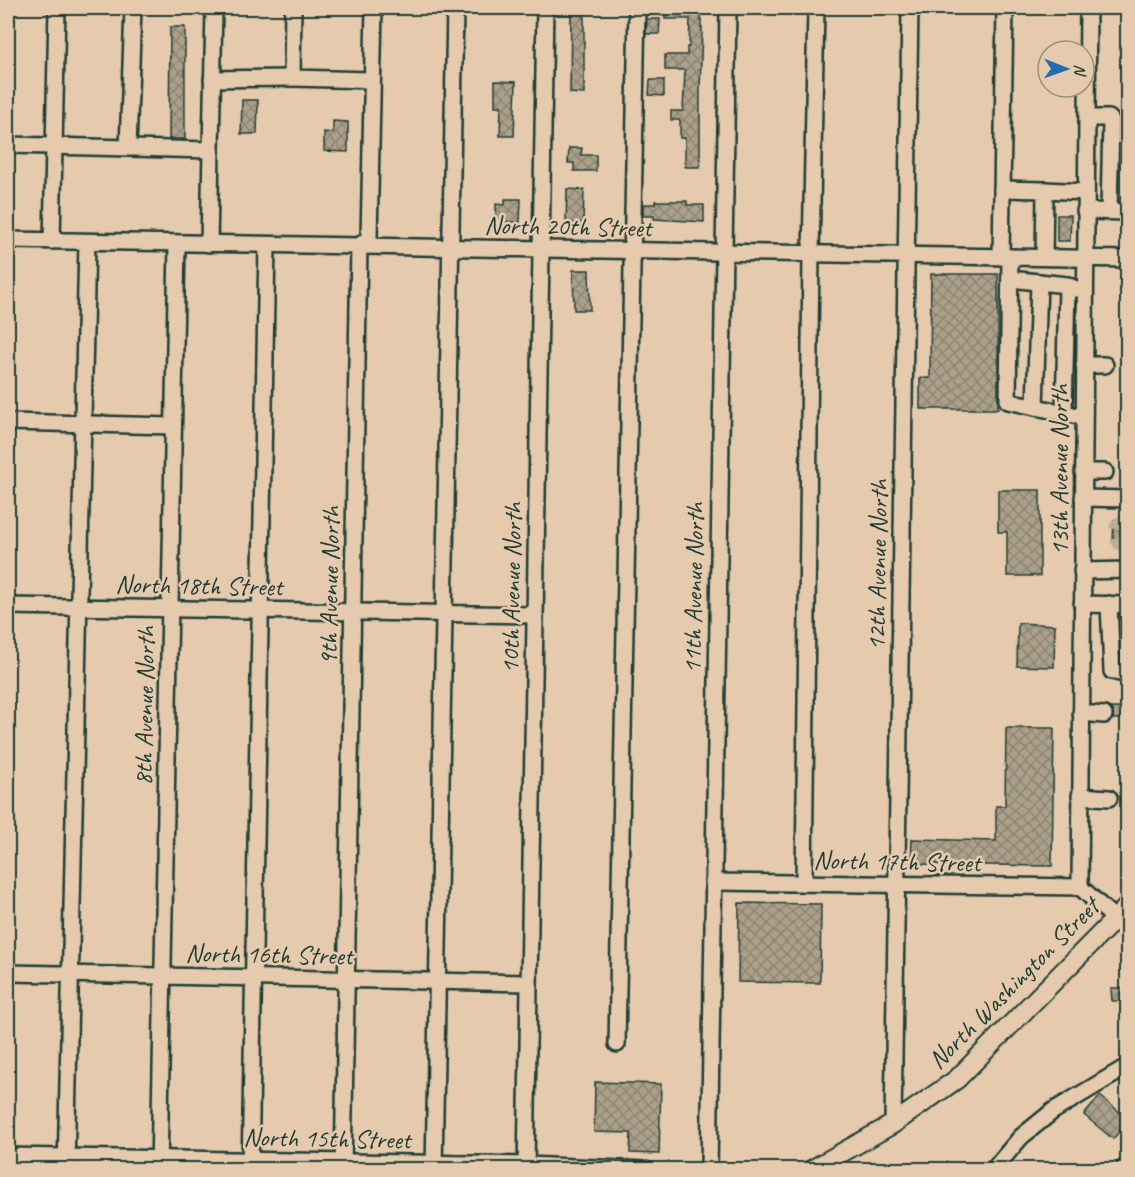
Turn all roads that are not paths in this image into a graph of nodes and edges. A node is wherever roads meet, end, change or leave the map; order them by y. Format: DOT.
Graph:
graph roads {
  1 [pos="57,8"];
  2 [pos="134,8"];
  3 [pos="214,8"];
  4 [pos="293,8"];
  5 [pos="374,8"];
  6 [pos="455,8"];
  7 [pos="545,8"];
  8 [pos="636,8"];
  9 [pos="728,8"];
  10 [pos="816,8"];
  11 [pos="910,8"];
  12 [pos="1005,8"];
  13 [pos="1088,8"];
  14 [pos="292,78"];
  15 [pos="212,79"];
  16 [pos="371,80"];
  17 [pos="1087,118"];
  18 [pos="8,145"];
  19 [pos="54,146"];
  20 [pos="128,148"];
  21 [pos="211,150"];
  22 [pos="1086,165"];
  23 [pos="1110,165"];
  24 [pos="1002,189"];
  25 [pos="1045,190"];
  26 [pos="1086,192"];
  27 [pos="1086,211"];
  28 [pos="1109,211"];
  29 [pos="1128,212"];
  30 [pos="8,240"];
  31 [pos="52,241"];
  32 [pos="87,242"];
  33 [pos="177,244"];
  34 [pos="209,244"];
  35 [pos="267,245"];
  36 [pos="359,246"];
  37 [pos="451,248"];
  38 [pos="540,249"];
  39 [pos="632,251"];
  40 [pos="723,252"];
  41 [pos="811,254"];
  42 [pos="906,256"];
  43 [pos="1005,257"];
  44 [pos="1044,257"];
  45 [pos="1085,258"];
  46 [pos="1128,259"];
  47 [pos="1010,279"];
  48 [pos="1039,282"];
  49 [pos="1067,285"];
  50 [pos="1085,292"];
  51 [pos="1084,365"];
  52 [pos="1106,365"];
  53 [pos="1035,407"];
  54 [pos="1064,412"];
  55 [pos="1083,417"];
  56 [pos="8,422"];
  57 [pos="83,424"];
  58 [pos="173,426"];
  59 [pos="1083,472"];
  60 [pos="1105,472"];
  61 [pos="1083,498"];
  62 [pos="1128,499"];
  63 [pos="1128,570"];
  64 [pos="1082,571"];
  65 [pos="1082,604"];
  66 [pos="1109,604"];
  67 [pos="1128,605"];
  68 [pos="8,606"];
  69 [pos="78,607"];
  70 [pos="170,608"];
  71 [pos="260,611"];
  72 [pos="352,613"];
  73 [pos="444,614"];
  74 [pos="534,615"];
  75 [pos="1110,657"];
  76 [pos="1128,664"];
  77 [pos="1128,675"];
  78 [pos="1081,713"];
  79 [pos="1104,715"];
  80 [pos="1080,796"];
  81 [pos="1109,798"];
  82 [pos="713,882"];
  83 [pos="804,884"];
  84 [pos="896,885"];
  85 [pos="1080,887"];
  86 [pos="1128,906"];
  87 [pos="1114,918"];
  88 [pos="8,973"];
  89 [pos="70,974"];
  90 [pos="162,976"];
  91 [pos="254,978"];
  92 [pos="346,980"];
  93 [pos="438,981"];
  94 [pos="529,983"];
  95 [pos="617,1044"];
  96 [pos="1128,1066"];
  97 [pos="894,1124"];
  98 [pos="8,1156"];
  99 [pos="66,1163"];
  100 [pos="160,1164"];
  101 [pos="250,1165"];
  102 [pos="344,1166"];
  103 [pos="1128,1166"];
  104 [pos="434,1167"];
  105 [pos="526,1168"];
  106 [pos="646,1170"];
  107 [pos="709,1170"];
  108 [pos="811,1170"];
  109 [pos="993,1170"];
  110 [pos="1124,1170"];
  1 -- 19 [label="street"];
  2 -- 20 [label="street"];
  3 -- 15 [label="street"];
  4 -- 14 [label="street"];
  5 -- 16 [label="street, 9th Avenue North"];
  6 -- 37 [label="street"];
  7 -- 38 [label="street, 10th Avenue North"];
  8 -- 39 [label="street"];
  9 -- 40 [label="street, 11th Avenue North"];
  10 -- 41 [label="street"];
  11 -- 42 [label="street, 12th Avenue North"];
  12 -- 24 [label="street"];
  13 -- 17 [label="street, 13th Avenue North"];
  14 -- 15 [label="street"];
  14 -- 16 [label="street"];
  15 -- 21 [label="street"];
  16 -- 36 [label="street, 9th Avenue North"];
  17 -- 22 [label="street, 13th Avenue North"];
  17 -- 23 [label="street"];
  18 -- 19 [label="street"];
  19 -- 20 [label="street"];
  19 -- 31 [label="street"];
  20 -- 21 [label="street"];
  21 -- 34 [label="street"];
  22 -- 23 [label="street"];
  22 -- 26 [label="street, 13th Avenue North"];
  23 -- 28 [label="street"];
  24 -- 25 [label="street"];
  24 -- 43 [label="street"];
  25 -- 26 [label="street"];
  25 -- 44 [label="street"];
  26 -- 27 [label="street, 13th Avenue North"];
  27 -- 28 [label="street"];
  27 -- 45 [label="street, 13th Avenue North"];
  28 -- 29 [label="street"];
  30 -- 31 [label="street, North 20th Street"];
  31 -- 32 [label="street, North 20th Street"];
  32 -- 33 [label="street, North 20th Street"];
  32 -- 57 [label="street"];
  33 -- 34 [label="street, North 20th Street"];
  33 -- 58 [label="street, 8th Avenue North"];
  34 -- 35 [label="street, North 20th Street"];
  35 -- 36 [label="street, North 20th Street"];
  35 -- 71 [label="street"];
  36 -- 37 [label="street, North 20th Street"];
  36 -- 72 [label="street, 9th Avenue North"];
  37 -- 38 [label="street, North 20th Street"];
  37 -- 73 [label="street"];
  38 -- 39 [label="street, North 20th Street"];
  38 -- 74 [label="street, 10th Avenue North"];
  39 -- 40 [label="street, North 20th Street"];
  39 -- 95 [label="street"];
  40 -- 41 [label="street, North 20th Street"];
  40 -- 82 [label="street, 11th Avenue North"];
  41 -- 42 [label="street, North 20th Street"];
  41 -- 83 [label="street"];
  42 -- 43 [label="street, North 20th Street"];
  42 -- 84 [label="street, 12th Avenue North"];
  43 -- 44 [label="street, North 20th Street"];
  43 -- 47 [label="street"];
  44 -- 45 [label="street, North 20th Street"];
  45 -- 46 [label="street, North 20th Street"];
  45 -- 50 [label="street, 13th Avenue North"];
  47 -- 48 [label="street"];
  47 -- 53 [label="street"];
  48 -- 49 [label="street"];
  48 -- 53 [label="street"];
  49 -- 50 [label="street"];
  49 -- 54 [label="street"];
  50 -- 51 [label="street, 13th Avenue North"];
  51 -- 52 [label="street"];
  51 -- 55 [label="street, 13th Avenue North"];
  53 -- 54 [label="street"];
  54 -- 55 [label="street"];
  55 -- 59 [label="street, 13th Avenue North"];
  56 -- 57 [label="street"];
  57 -- 58 [label="street"];
  57 -- 69 [label="street"];
  58 -- 70 [label="street, 8th Avenue North"];
  59 -- 60 [label="street"];
  59 -- 61 [label="street, 13th Avenue North"];
  61 -- 62 [label="street"];
  61 -- 64 [label="street, 13th Avenue North"];
  63 -- 64 [label="street"];
  64 -- 65 [label="street, 13th Avenue North"];
  65 -- 66 [label="street"];
  65 -- 78 [label="street, 13th Avenue North"];
  66 -- 67 [label="street"];
  66 -- 75 [label="street"];
  68 -- 69 [label="street, North 18th Street"];
  69 -- 70 [label="street, North 18th Street"];
  69 -- 89 [label="street"];
  70 -- 71 [label="street, North 18th Street"];
  70 -- 90 [label="street, 8th Avenue North"];
  71 -- 72 [label="street, North 18th Street"];
  71 -- 91 [label="street"];
  72 -- 73 [label="street, North 18th Street"];
  72 -- 92 [label="street, 9th Avenue North"];
  73 -- 74 [label="street, North 18th Street"];
  73 -- 93 [label="street"];
  74 -- 94 [label="street, 10th Avenue North"];
  75 -- 76 [label="street"];
  75 -- 77 [label="street"];
  78 -- 79 [label="street"];
  78 -- 80 [label="street, 13th Avenue North"];
  80 -- 81 [label="street"];
  80 -- 85 [label="street, 13th Avenue North"];
  82 -- 83 [label="street, North 17th Street"];
  82 -- 107 [label="street, 11th Avenue North"];
  83 -- 84 [label="street, North 17th Street"];
  84 -- 85 [label="street, North 17th Street"];
  84 -- 97 [label="street, 12th Avenue North"];
  85 -- 87 [label="street"];
  86 -- 87 [label="main road, North Washington Street"];
  87 -- 97 [label="main road, North Washington Street"];
  88 -- 89 [label="street, North 16th Street"];
  89 -- 90 [label="street, North 16th Street"];
  89 -- 99 [label="street"];
  90 -- 91 [label="street, North 16th Street"];
  90 -- 100 [label="street, 8th Avenue North"];
  91 -- 92 [label="street, North 16th Street"];
  91 -- 101 [label="street"];
  92 -- 93 [label="street, North 16th Street"];
  92 -- 102 [label="street, 9th Avenue North"];
  93 -- 94 [label="street, North 16th Street"];
  93 -- 104 [label="street"];
  94 -- 105 [label="street, 10th Avenue North"];
  96 -- 109 [label="street"];
  97 -- 108 [label="main road, North Washington Street"];
  98 -- 99 [label="street, North 15th Street"];
  99 -- 100 [label="street, North 15th Street"];
  100 -- 101 [label="street, North 15th Street"];
  101 -- 102 [label="street, North 15th Street"];
  102 -- 104 [label="street, North 15th Street"];
  103 -- 110 [label="main road"];
  104 -- 105 [label="street, North 15th Street"];
  105 -- 106 [label="street, North 15th Street"];
}
